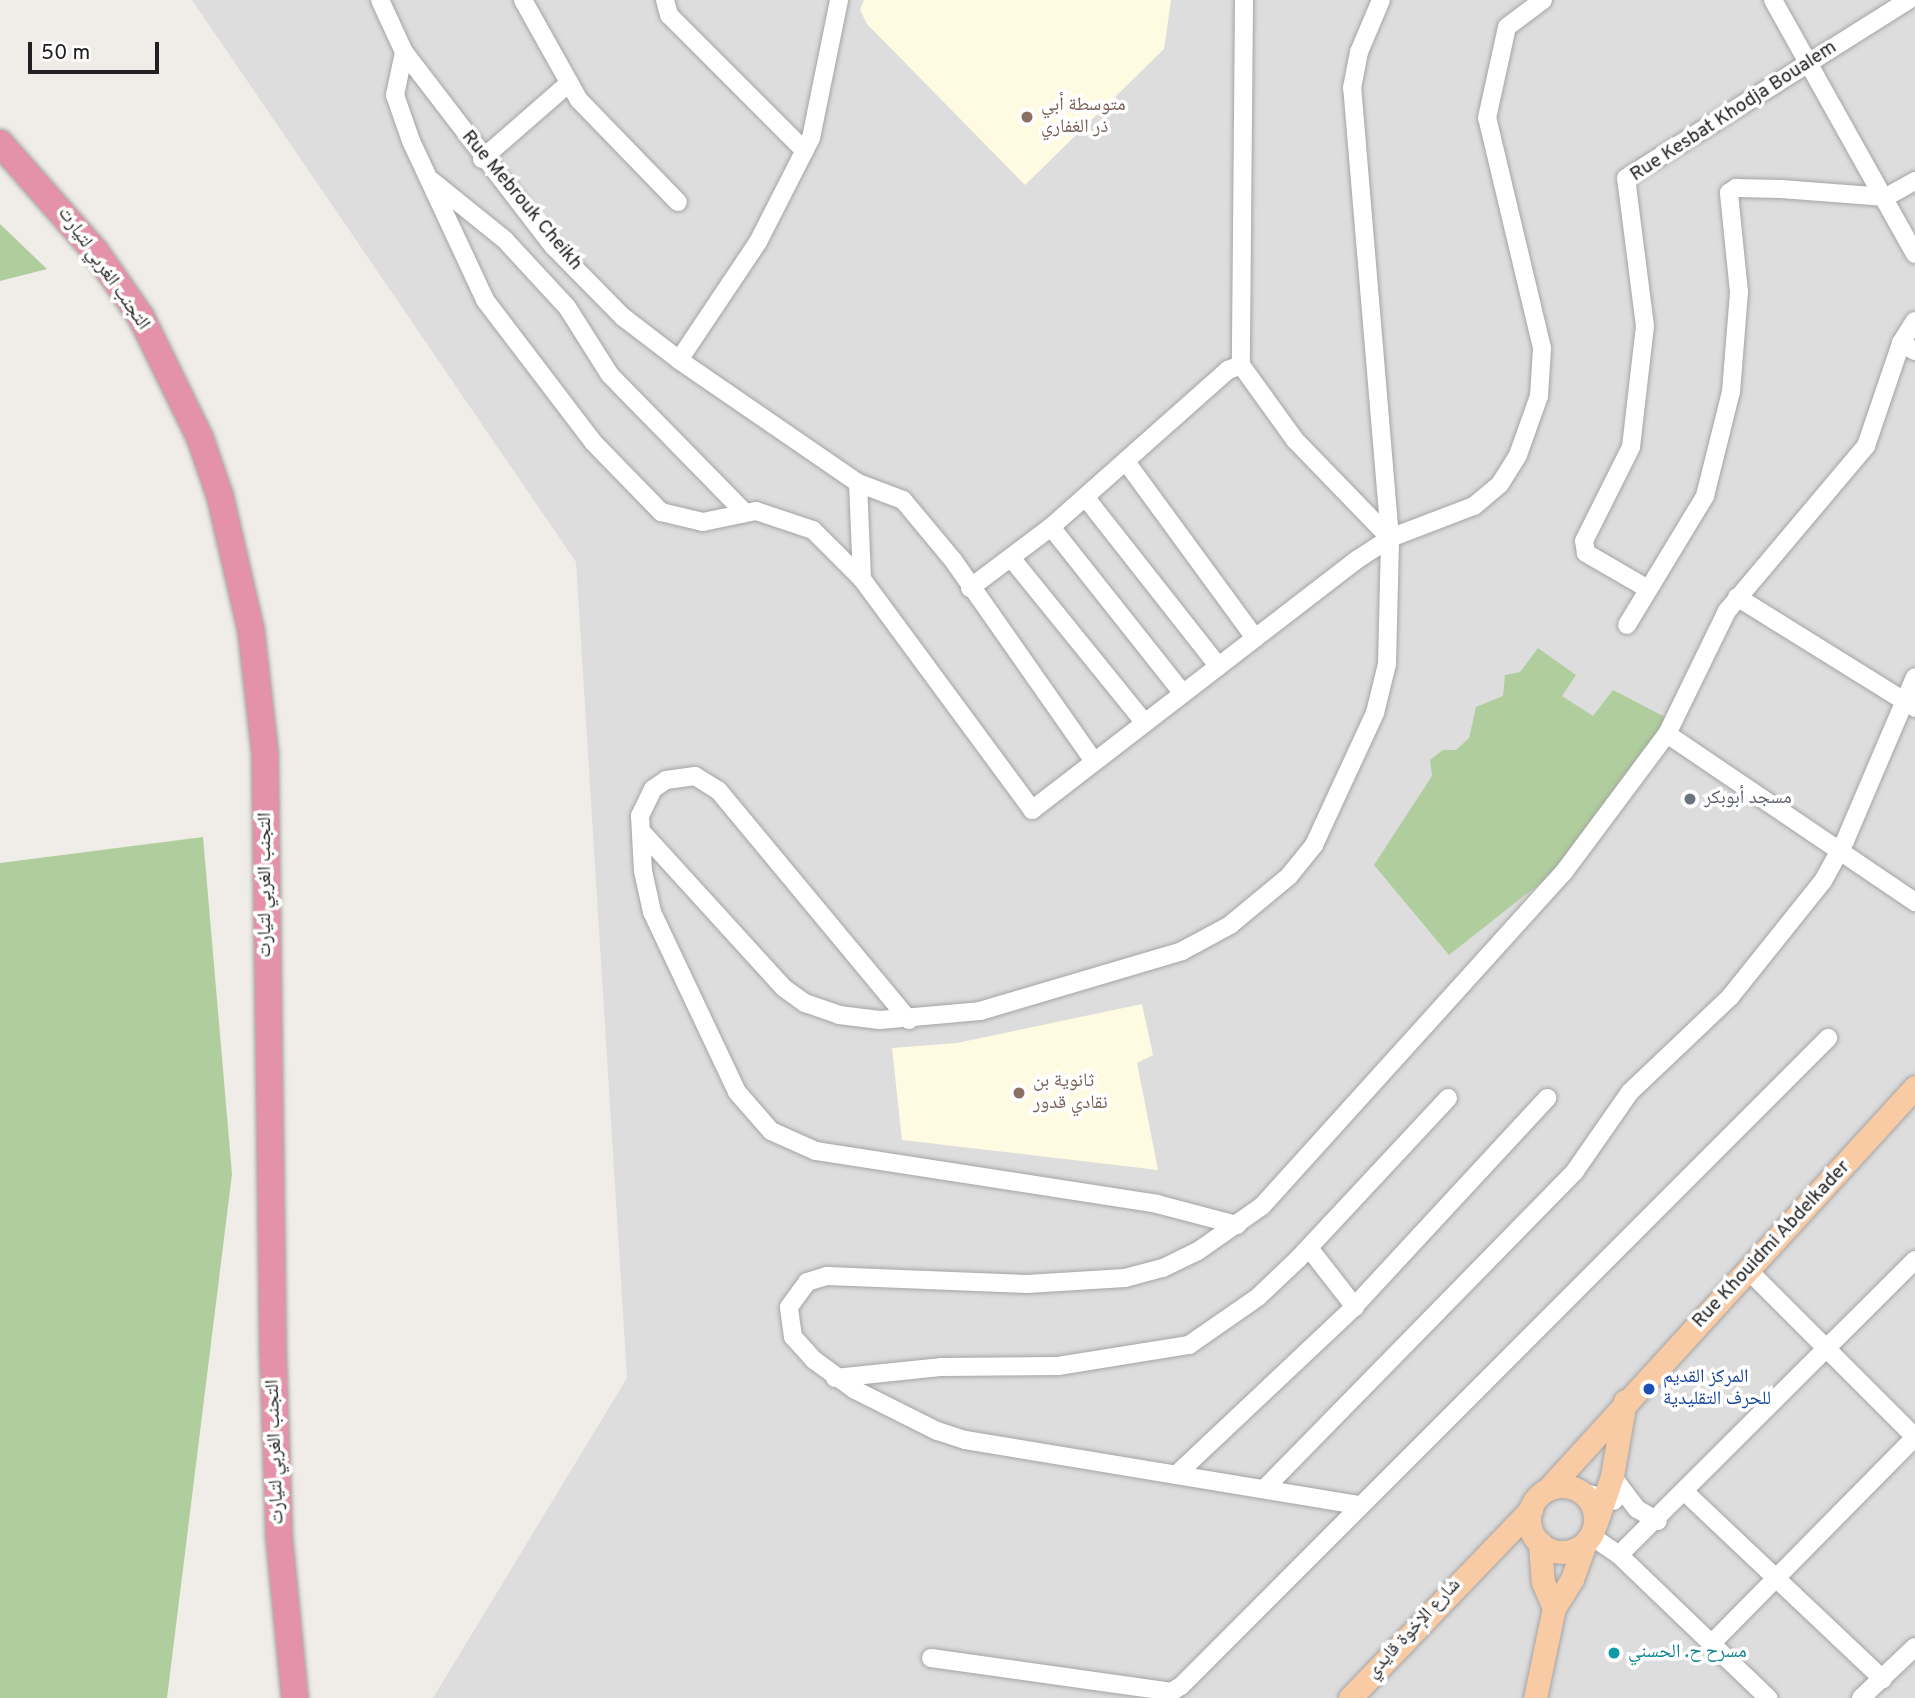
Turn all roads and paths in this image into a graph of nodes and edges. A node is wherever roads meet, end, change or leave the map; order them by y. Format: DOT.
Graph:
graph roads {
  1 [pos="380,0"];
  2 [pos="523,0"];
  3 [pos="665,0"];
  4 [pos="839,0"];
  5 [pos="1244,0"];
  6 [pos="1381,0"];
  7 [pos="1543,0"];
  8 [pos="1773,0"];
  9 [pos="1909,0"];
  10 [pos="404,52"];
  11 [pos="1811,62"];
  12 [pos="569,83"];
  13 [pos="0,143"];
  14 [pos="805,151"];
  15 [pos="482,159"];
  16 [pos="428,178"];
  17 [pos="1915,181"];
  18 [pos="1886,197"];
  19 [pos="678,202"];
  20 [pos="1915,254"];
  21 [pos="1915,321"];
  22 [pos="1908,347"];
  23 [pos="679,360"];
  24 [pos="1241,365"];
  25 [pos="1127,463"];
  26 [pos="858,483"];
  27 [pos="1086,498"];
  28 [pos="745,513"];
  29 [pos="1051,527"];
  30 [pos="1390,538"];
  31 [pos="1012,559"];
  32 [pos="862,579"];
  33 [pos="970,588"];
  34 [pos="1648,589"];
  35 [pos="1737,597"];
  36 [pos="1627,625"];
  37 [pos="1255,638"];
  38 [pos="1217,666"];
  39 [pos="1915,677"];
  40 [pos="1182,692"];
  41 [pos="1910,705"];
  42 [pos="1143,722"];
  43 [pos="1667,734"];
  44 [pos="1093,760"];
  45 [pos="641,831"];
  46 [pos="1839,851"];
  47 [pos="1915,902"];
  48 [pos="909,1020"];
  49 [pos="1828,1038"];
  50 [pos="1912,1096"];
  51 [pos="1448,1098"];
  52 [pos="1547,1098"];
  53 [pos="1237,1225"];
  54 [pos="1309,1248"];
  55 [pos="1915,1260"];
  56 [pos="1750,1272"];
  57 [pos="1355,1307"];
  58 [pos="1828,1349"];
  59 [pos="835,1378"];
  60 [pos="1625,1401"];
  61 [pos="1915,1437"];
  62 [pos="1177,1475"];
  63 [pos="1608,1487"];
  64 [pos="1264,1489"];
  65 [pos="1548,1489"];
  66 [pos="1581,1492"];
  67 [pos="1686,1493"];
  68 [pos="1358,1505"];
  69 [pos="1531,1508"];
  70 [pos="1658,1521"];
  71 [pos="1590,1535"];
  72 [pos="1537,1539"];
  73 [pos="1619,1556"];
  74 [pos="1477,1560"];
  75 [pos="1775,1579"];
  76 [pos="1554,1608"];
  77 [pos="1712,1643"];
  78 [pos="1915,1647"];
  79 [pos="931,1658"];
  80 [pos="1883,1679"];
  81 [pos="1073,1690"];
  82 [pos="1176,1693"];
  83 [pos="295,1698"];
  84 [pos="1350,1698"];
  85 [pos="1535,1698"];
  86 [pos="1768,1698"];
  87 [pos="1861,1698"];
  1 -- 10 [label="street, Rue Mebrouk Cheikh"];
  2 -- 12 [label="street"];
  3 -- 14 [label="street"];
  4 -- 14 [label="street"];
  5 -- 24 [label="street"];
  6 -- 30 [label="street"];
  7 -- 30 [label="street"];
  8 -- 11 [label="street"];
  9 -- 11 [label="street, Rue Kesbat Khodja Boualem"];
  10 -- 15 [label="street, Rue Mebrouk Cheikh"];
  10 -- 16 [label="street"];
  11 -- 18 [label="street"];
  11 -- 34 [label="street, Rue Kesbat Khodja Boualem"];
  12 -- 15 [label="street"];
  12 -- 19 [label="street"];
  13 -- 83 [label="highway, التجنب الغربي لتيارت"];
  14 -- 23 [label="street"];
  15 -- 23 [label="street, Rue Mebrouk Cheikh"];
  16 -- 28 [label="street"];
  16 -- 28 [label="street"];
  17 -- 18 [label="street"];
  18 -- 20 [label="street"];
  18 -- 34 [label="street"];
  21 -- 22 [label="street"];
  22 -- 35 [label="street"];
  23 -- 26 [label="street, Rue Mebrouk Cheikh"];
  24 -- 25 [label="street"];
  24 -- 30 [label="street"];
  25 -- 27 [label="street"];
  25 -- 37 [label="street"];
  26 -- 32 [label="street"];
  26 -- 33 [label="street, Rue Mebrouk Cheikh"];
  27 -- 29 [label="street"];
  27 -- 38 [label="street"];
  28 -- 32 [label="street"];
  29 -- 31 [label="street"];
  29 -- 40 [label="street"];
  30 -- 37 [label="street"];
  30 -- 48 [label="street"];
  31 -- 33 [label="street"];
  31 -- 42 [label="street"];
  32 -- 44 [label="street"];
  33 -- 44 [label="street, Rue Mebrouk Cheikh"];
  34 -- 36 [label="street"];
  35 -- 41 [label="street"];
  35 -- 43 [label="street"];
  37 -- 38 [label="street"];
  38 -- 40 [label="street"];
  39 -- 41 [label="street"];
  40 -- 42 [label="street"];
  41 -- 46 [label="street"];
  42 -- 44 [label="street"];
  43 -- 46 [label="street"];
  43 -- 53 [label="street"];
  45 -- 48 [label="street"];
  45 -- 48 [label="street"];
  45 -- 53 [label="street"];
  46 -- 47 [label="street"];
  46 -- 64 [label="street"];
  49 -- 68 [label="street"];
  50 -- 56 [label="main road, Rue Khouidmi Abdelkader"];
  51 -- 54 [label="street"];
  52 -- 57 [label="street"];
  53 -- 59 [label="street"];
  54 -- 57 [label="street"];
  54 -- 59 [label="street"];
  55 -- 58 [label="street"];
  56 -- 58 [label="street"];
  56 -- 60 [label="main road, Rue Khouidmi Abdelkader"];
  57 -- 62 [label="street"];
  58 -- 61 [label="street"];
  58 -- 67 [label="street"];
  59 -- 62 [label="street"];
  60 -- 63 [label="main road"];
  60 -- 65 [label="main road, Rue Khouidmi Abdelkader"];
  61 -- 75 [label="street"];
  62 -- 64 [label="street"];
  63 -- 66 [label="street"];
  63 -- 70 [label="street"];
  63 -- 71 [label="main road"];
  64 -- 68 [label="street"];
  65 -- 66 [label="main road"];
  65 -- 69 [label="main road"];
  66 -- 71 [label="main road"];
  67 -- 70 [label="street"];
  67 -- 75 [label="street"];
  68 -- 82 [label="street"];
  69 -- 72 [label="main road"];
  69 -- 74 [label="main road, شارع الإخوة قايدي"];
  70 -- 73 [label="street"];
  71 -- 72 [label="main road"];
  71 -- 73 [label="street"];
  71 -- 76 [label="main road"];
  72 -- 74 [label="main road, شارع الإخوة قايدي"];
  72 -- 76 [label="main road"];
  73 -- 77 [label="street"];
  74 -- 84 [label="main road, شارع الإخوة قايدي"];
  75 -- 77 [label="street"];
  75 -- 80 [label="street"];
  76 -- 85 [label="main road"];
  77 -- 86 [label="street"];
  78 -- 80 [label="street"];
  79 -- 81 [label="street"];
  80 -- 87 [label="street"];
  81 -- 82 [label="street"];
}
